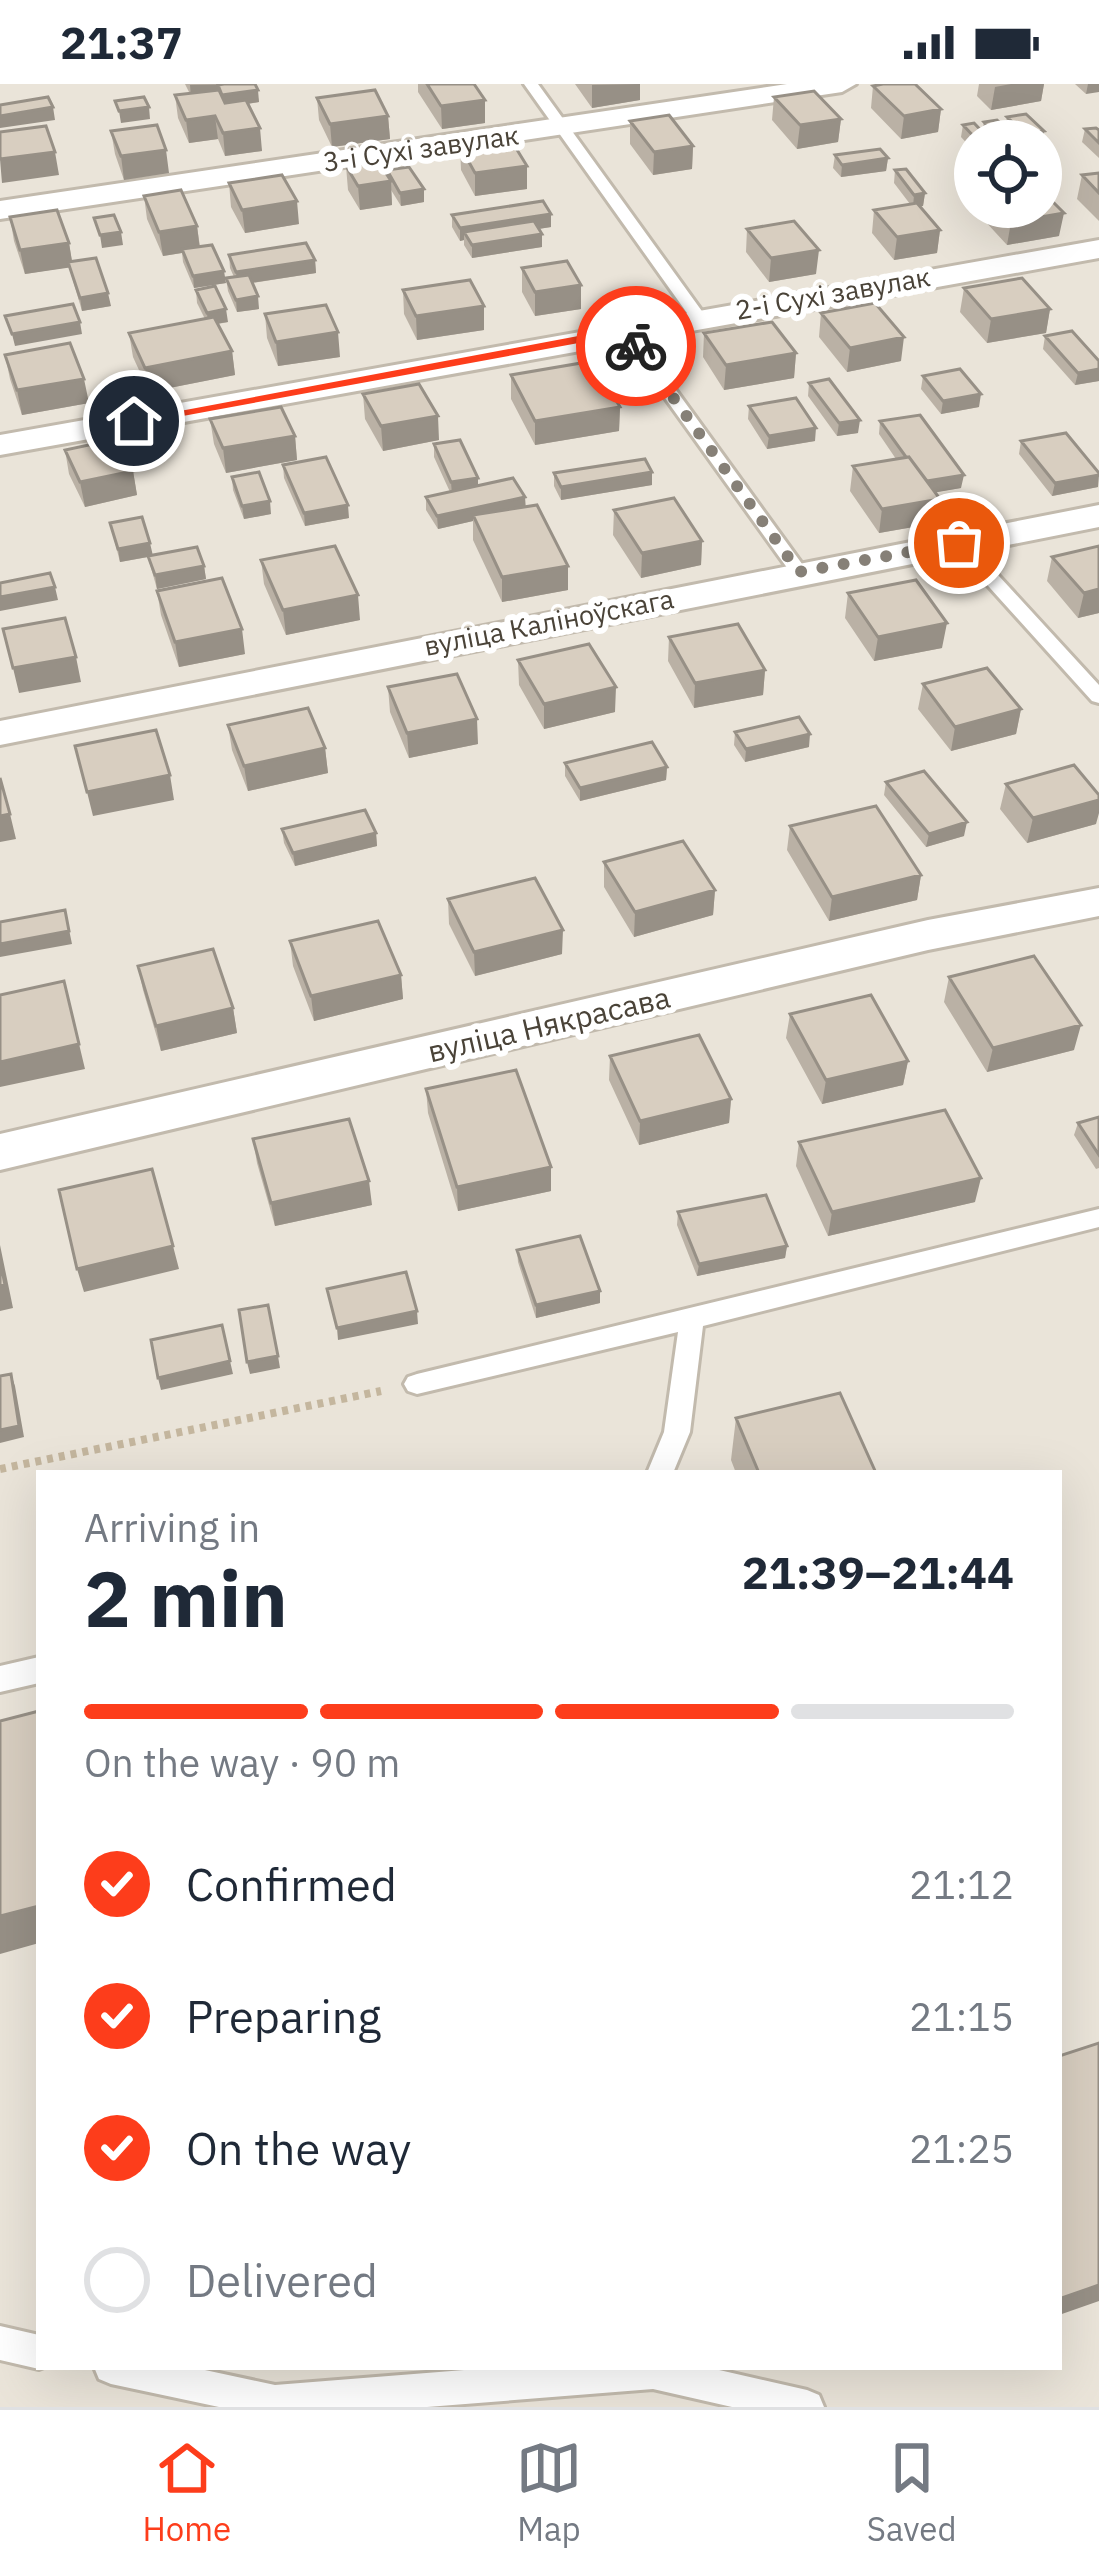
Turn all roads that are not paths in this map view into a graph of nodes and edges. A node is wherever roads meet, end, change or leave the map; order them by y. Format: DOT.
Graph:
graph roads {
  1 [pos="531,84"];
  2 [pos="842,84"];
  3 [pos="560,129"];
  4 [pos="0,210"];
  5 [pos="1099,249"];
  6 [pos="698,316"];
  7 [pos="626,331"];
  8 [pos="0,445"];
  9 [pos="1099,516"];
  10 [pos="959,543"];
  11 [pos="799,572"];
  12 [pos="1099,698"];
  13 [pos="0,733"];
  14 [pos="1099,902"];
  15 [pos="0,1152"];
  16 [pos="1099,1218"];
  17 [pos="692,1319"];
  18 [pos="417,1384"];
  19 [pos="661,1470"];
  20 [pos="36,1671"];
  21 [pos="0,1679"];
  22 [pos="0,2343"];
  23 [pos="36,2351"];
  24 [pos="125,2370"];
  25 [pos="807,2407"];
  1 -- 3 [label="lane"];
  2 -- 3 [label="street, 3-і Сухі завулак"];
  3 -- 4 [label="street, 3-і Сухі завулак"];
  3 -- 6 [label="lane"];
  5 -- 6 [label="street, 2-і Сухі завулак"];
  6 -- 7 [label="street, 2-і Сухі завулак"];
  7 -- 8 [label="street, 2-і Сухі завулак"];
  7 -- 11 [label="lane"];
  9 -- 10 [label="street, вуліца Каліноўскага"];
  10 -- 11 [label="street, вуліца Каліноўскага"];
  10 -- 12 [label="lane"];
  11 -- 13 [label="street, вуліца Каліноўскага"];
  14 -- 15 [label="street, вуліца Някрасава"];
  16 -- 17 [label="lane"];
  17 -- 18 [label="lane"];
  17 -- 19 [label="lane"];
  20 -- 21 [label="lane"];
  22 -- 23 [label="lane"];
  24 -- 25 [label="lane"];
}
